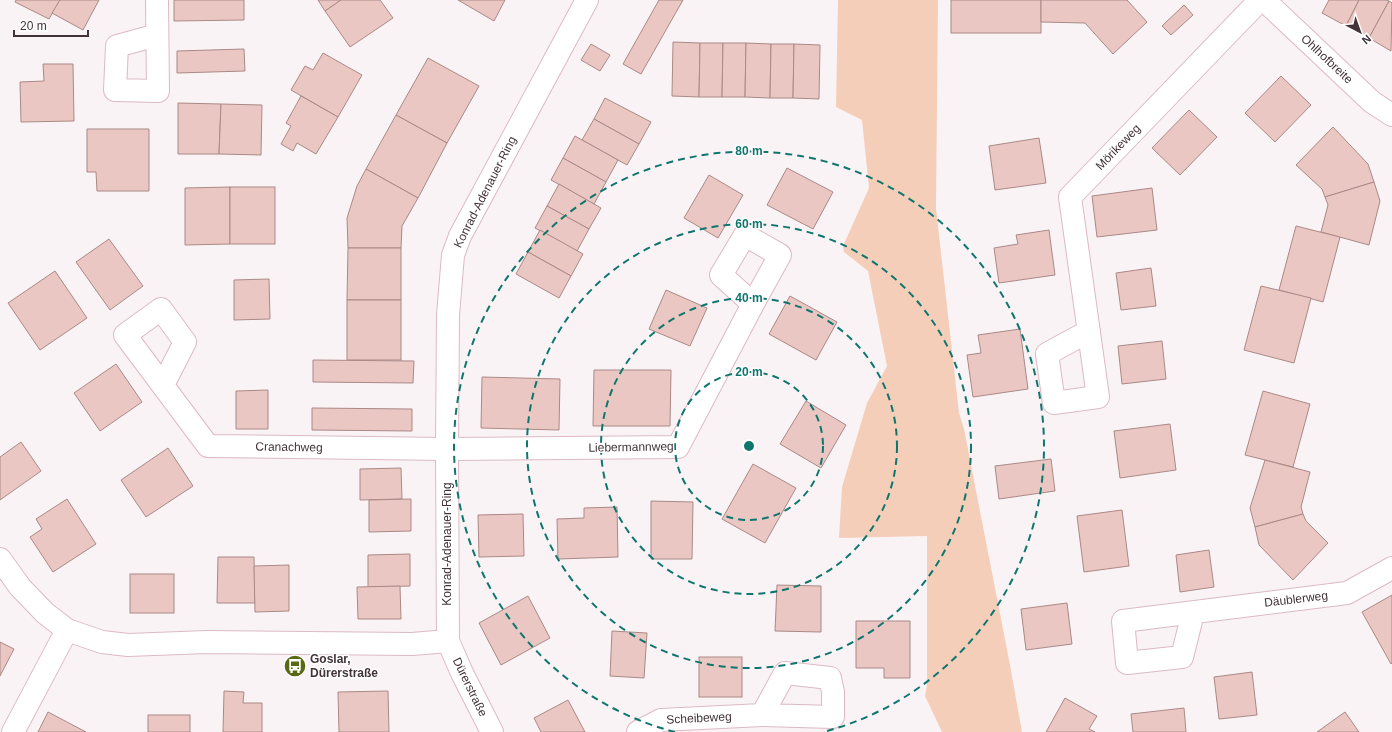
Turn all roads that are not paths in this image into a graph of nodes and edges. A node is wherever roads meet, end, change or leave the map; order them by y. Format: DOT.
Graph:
graph roads {
  1 [pos="157,0"];
  2 [pos="587,0"];
  3 [pos="1260,0"];
  4 [pos="1264,0"];
  5 [pos="157,35"];
  6 [pos="1392,115"];
  7 [pos="753,304"];
  8 [pos="1090,331"];
  9 [pos="163,384"];
  10 [pos="447,449"];
  11 [pos="0,559"];
  12 [pos="1392,568"];
  13 [pos="1194,613"];
  14 [pos="67,630"];
  15 [pos="448,641"];
  16 [pos="762,715"];
  17 [pos="13,732"];
  18 [pos="492,732"];
  19 [pos="638,732"];
  1 -- 5 [label="street"];
  2 -- 10 [label="street, Konrad-Adenauer-Ring"];
  3 -- 8 [label="street, Mörikeweg"];
  4 -- 6 [label="street, Ohlhofbreite"];
  7 -- 10 [label="street, Liebermannweg"];
  9 -- 10 [label="street, Cranachweg"];
  10 -- 15 [label="street, Konrad-Adenauer-Ring"];
  11 -- 14 [label="street"];
  12 -- 13 [label="street, Däublerweg"];
  14 -- 15 [label="street"];
  14 -- 17 [label="street"];
  15 -- 18 [label="street, Dürerstraße"];
  16 -- 19 [label="street, Scheibeweg"];
}
